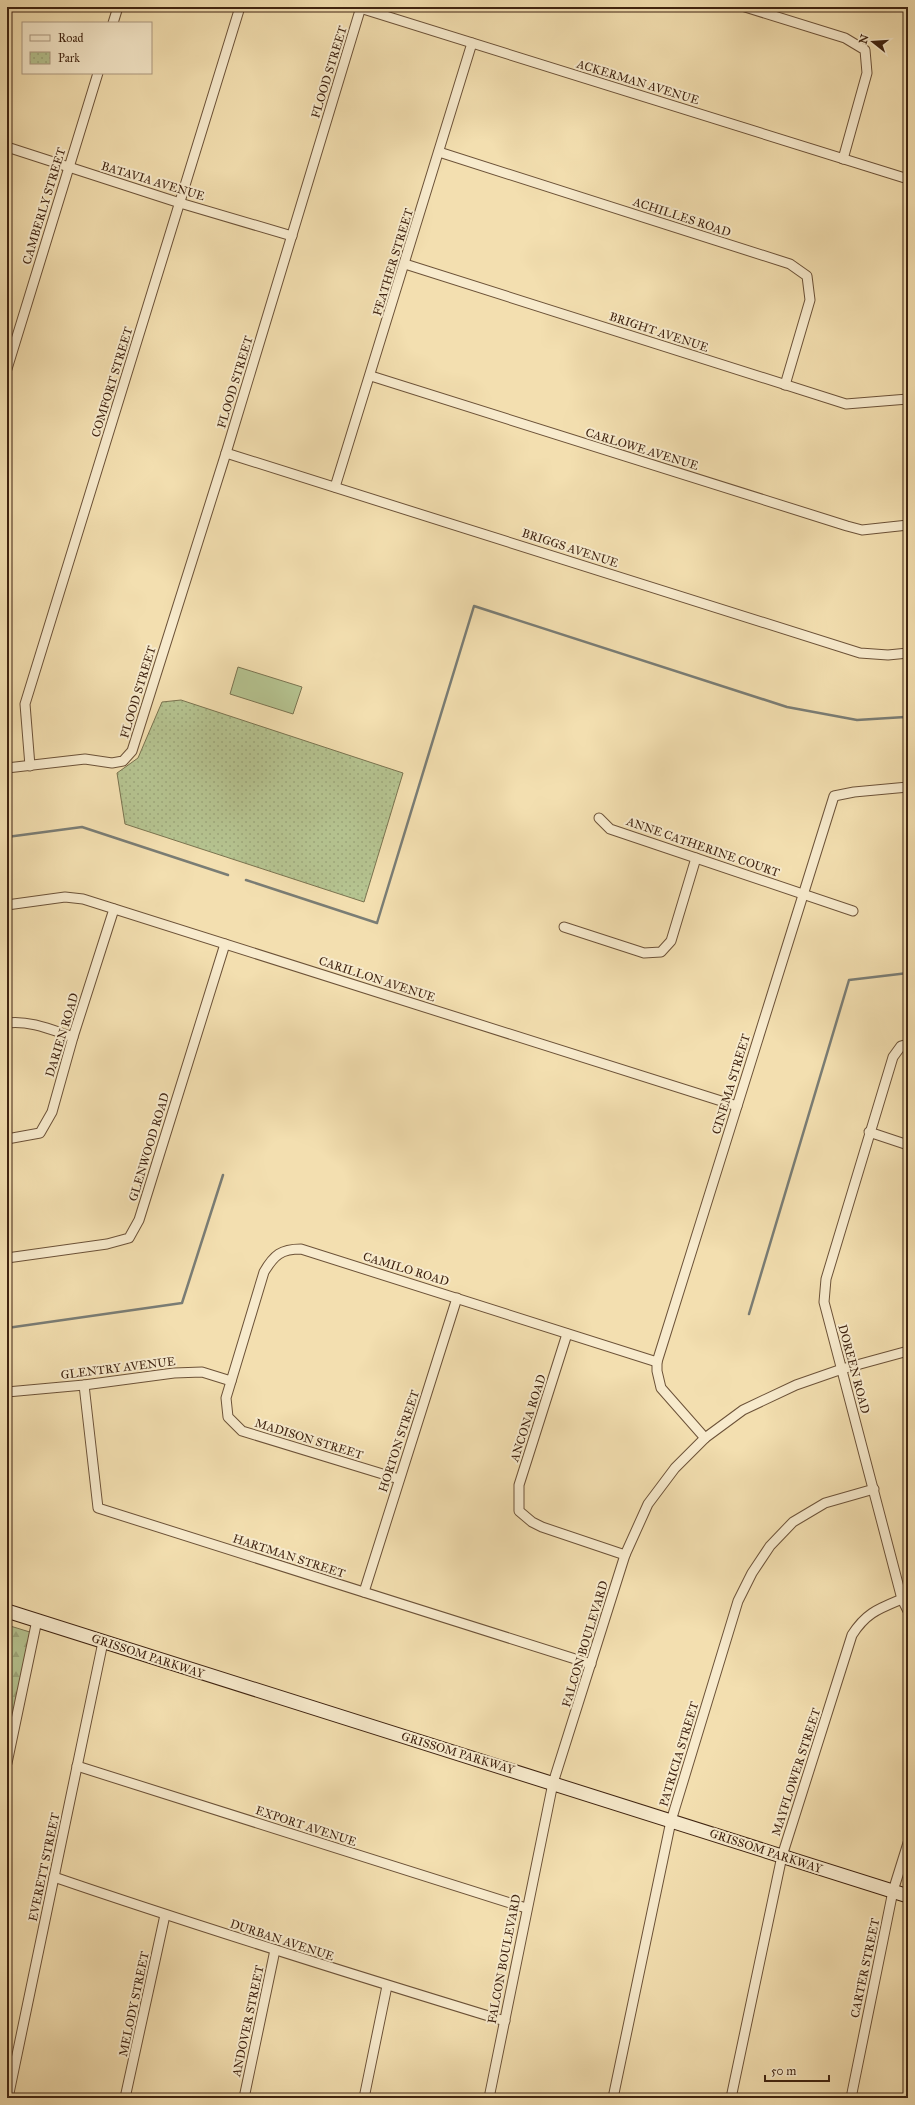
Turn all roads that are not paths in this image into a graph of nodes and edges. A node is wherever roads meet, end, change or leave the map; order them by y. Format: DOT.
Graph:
graph roads {
  1 [pos="118,7"];
  2 [pos="240,7"];
  3 [pos="745,7"];
  4 [pos="361,8"];
  5 [pos="113,22"];
  6 [pos="472,43"];
  7 [pos="98,74"];
  8 [pos="7,147"];
  9 [pos="439,152"];
  10 [pos="843,159"];
  11 [pos="69,167"];
  12 [pos="908,179"];
  13 [pos="180,203"];
  14 [pos="292,236"];
  15 [pos="405,264"];
  16 [pos="7,369"];
  17 [pos="371,376"];
  18 [pos="785,384"];
  19 [pos="908,399"];
  20 [pos="226,453"];
  21 [pos="335,487"];
  22 [pos="908,525"];
  23 [pos="908,653"];
  24 [pos="30,766"];
  25 [pos="7,768"];
  26 [pos="908,787"];
  27 [pos="599,818"];
  28 [pos="696,858"];
  29 [pos="803,893"];
  30 [pos="7,905"];
  31 [pos="114,909"];
  32 [pos="853,911"];
  33 [pos="564,927"];
  34 [pos="225,944"];
  35 [pos="7,1023"];
  36 [pos="73,1037"];
  37 [pos="908,1044"];
  38 [pos="737,1106"];
  39 [pos="869,1132"];
  40 [pos="7,1139"];
  41 [pos="908,1146"];
  42 [pos="7,1258"];
  43 [pos="458,1298"];
  44 [pos="567,1334"];
  45 [pos="908,1351"];
  46 [pos="657,1362"];
  47 [pos="842,1369"];
  48 [pos="231,1381"];
  49 [pos="84,1385"];
  50 [pos="7,1392"];
  51 [pos="705,1438"];
  52 [pos="399,1479"];
  53 [pos="874,1489"];
  54 [pos="625,1555"];
  55 [pos="364,1592"];
  56 [pos="902,1599"];
  57 [pos="7,1611"];
  58 [pos="908,1611"];
  59 [pos="37,1620"];
  60 [pos="103,1642"];
  61 [pos="591,1664"];
  62 [pos="7,1763"];
  63 [pos="77,1766"];
  64 [pos="553,1783"];
  65 [pos="671,1821"];
  66 [pos="908,1843"];
  67 [pos="782,1856"];
  68 [pos="54,1877"];
  69 [pos="893,1891"];
  70 [pos="908,1896"];
  71 [pos="526,1908"];
  72 [pos="166,1915"];
  73 [pos="275,1950"];
  74 [pos="387,1986"];
  75 [pos="504,2021"];
  76 [pos="8,2098"];
  77 [pos="125,2098"];
  78 [pos="244,2098"];
  79 [pos="364,2098"];
  80 [pos="488,2098"];
  81 [pos="613,2098"];
  82 [pos="731,2098"];
  83 [pos="851,2098"];
  1 -- 5 [label="street"];
  2 -- 13 [label="street, COMFORT STREET"];
  3 -- 10 [label="street"];
  4 -- 6 [label="street, ACKERMAN AVENUE"];
  4 -- 14 [label="street, FLOOD STREET"];
  6 -- 9 [label="street, FEATHER STREET"];
  6 -- 10 [label="street, ACKERMAN AVENUE"];
  7 -- 11 [label="street, CAMBERLY STREET"];
  8 -- 11 [label="street, BATAVIA AVENUE"];
  9 -- 15 [label="street, FEATHER STREET"];
  9 -- 18 [label="street, ACHILLES ROAD"];
  10 -- 12 [label="street, ACKERMAN AVENUE"];
  11 -- 13 [label="street, BATAVIA AVENUE"];
  11 -- 16 [label="street, CAMBERLY STREET"];
  13 -- 14 [label="street, BATAVIA AVENUE"];
  13 -- 24 [label="street, COMFORT STREET"];
  14 -- 20 [label="street, FLOOD STREET"];
  15 -- 17 [label="street, FEATHER STREET"];
  15 -- 18 [label="street, BRIGHT AVENUE"];
  17 -- 21 [label="street, FEATHER STREET"];
  17 -- 22 [label="street, CARLOWE AVENUE"];
  18 -- 19 [label="street, BRIGHT AVENUE"];
  20 -- 21 [label="street, BRIGGS AVENUE"];
  20 -- 24 [label="street, FLOOD STREET"];
  21 -- 23 [label="street, BRIGGS AVENUE"];
  24 -- 25 [label="street"];
  26 -- 29 [label="street, CINEMA STREET"];
  27 -- 28 [label="street, ANNE CATHERINE COURT"];
  28 -- 29 [label="street, ANNE CATHERINE COURT"];
  28 -- 33 [label="street"];
  29 -- 32 [label="street, ANNE CATHERINE COURT"];
  29 -- 38 [label="street, CINEMA STREET"];
  30 -- 31 [label="street, CARILLON AVENUE"];
  31 -- 34 [label="street, CARILLON AVENUE"];
  31 -- 36 [label="street, DARIEN ROAD"];
  34 -- 38 [label="street, CARILLON AVENUE"];
  34 -- 42 [label="street, GLENWOOD ROAD"];
  35 -- 36 [label="street"];
  36 -- 40 [label="street, DARIEN ROAD"];
  37 -- 39 [label="street, DOREEN ROAD"];
  38 -- 46 [label="street, CINEMA STREET"];
  39 -- 41 [label="street"];
  39 -- 47 [label="street, DOREEN ROAD"];
  43 -- 44 [label="street, CAMILO ROAD"];
  43 -- 48 [label="street, CAMILO ROAD"];
  43 -- 52 [label="street, HORTON STREET"];
  44 -- 46 [label="street, CAMILO ROAD"];
  44 -- 54 [label="street, ANCONA ROAD"];
  45 -- 47 [label="street, FALCON BOULEVARD"];
  46 -- 51 [label="street, CINEMA STREET"];
  47 -- 51 [label="street, FALCON BOULEVARD"];
  47 -- 53 [label="street, DOREEN ROAD"];
  48 -- 49 [label="street, GLENTRY AVENUE"];
  48 -- 52 [label="street, MADISON STREET"];
  49 -- 50 [label="street, GLENTRY AVENUE"];
  49 -- 55 [label="street, HARTMAN STREET"];
  51 -- 54 [label="street, FALCON BOULEVARD"];
  52 -- 55 [label="street, HORTON STREET"];
  53 -- 56 [label="street, DOREEN ROAD"];
  53 -- 65 [label="street, PATRICIA STREET"];
  54 -- 61 [label="street, FALCON BOULEVARD"];
  55 -- 61 [label="street, HARTMAN STREET"];
  56 -- 58 [label="street, DOREEN ROAD"];
  56 -- 67 [label="street, MAYFLOWER STREET"];
  57 -- 59 [label="main road, GRISSOM PARKWAY"];
  59 -- 60 [label="main road, GRISSOM PARKWAY"];
  59 -- 62 [label="street"];
  60 -- 63 [label="street, EVERETT STREET"];
  60 -- 64 [label="main road, GRISSOM PARKWAY"];
  61 -- 64 [label="street, FALCON BOULEVARD"];
  63 -- 68 [label="street, EVERETT STREET"];
  63 -- 71 [label="street, EXPORT AVENUE"];
  64 -- 65 [label="main road, GRISSOM PARKWAY"];
  64 -- 71 [label="street, FALCON BOULEVARD"];
  65 -- 67 [label="main road, GRISSOM PARKWAY"];
  65 -- 81 [label="street, PATRICIA STREET"];
  66 -- 69 [label="street, CARTER STREET"];
  67 -- 69 [label="main road, GRISSOM PARKWAY"];
  67 -- 82 [label="street, MAYFLOWER STREET"];
  68 -- 72 [label="street, DURBAN AVENUE"];
  68 -- 76 [label="street, EVERETT STREET"];
  69 -- 70 [label="main road, GRISSOM PARKWAY"];
  69 -- 83 [label="street, CARTER STREET"];
  71 -- 75 [label="street, FALCON BOULEVARD"];
  72 -- 73 [label="street, DURBAN AVENUE"];
  72 -- 77 [label="street, MELODY STREET"];
  73 -- 74 [label="street, DURBAN AVENUE"];
  73 -- 78 [label="street, ANDOVER STREET"];
  74 -- 75 [label="street, DURBAN AVENUE"];
  74 -- 79 [label="street"];
  75 -- 80 [label="street, FALCON BOULEVARD"];
}
